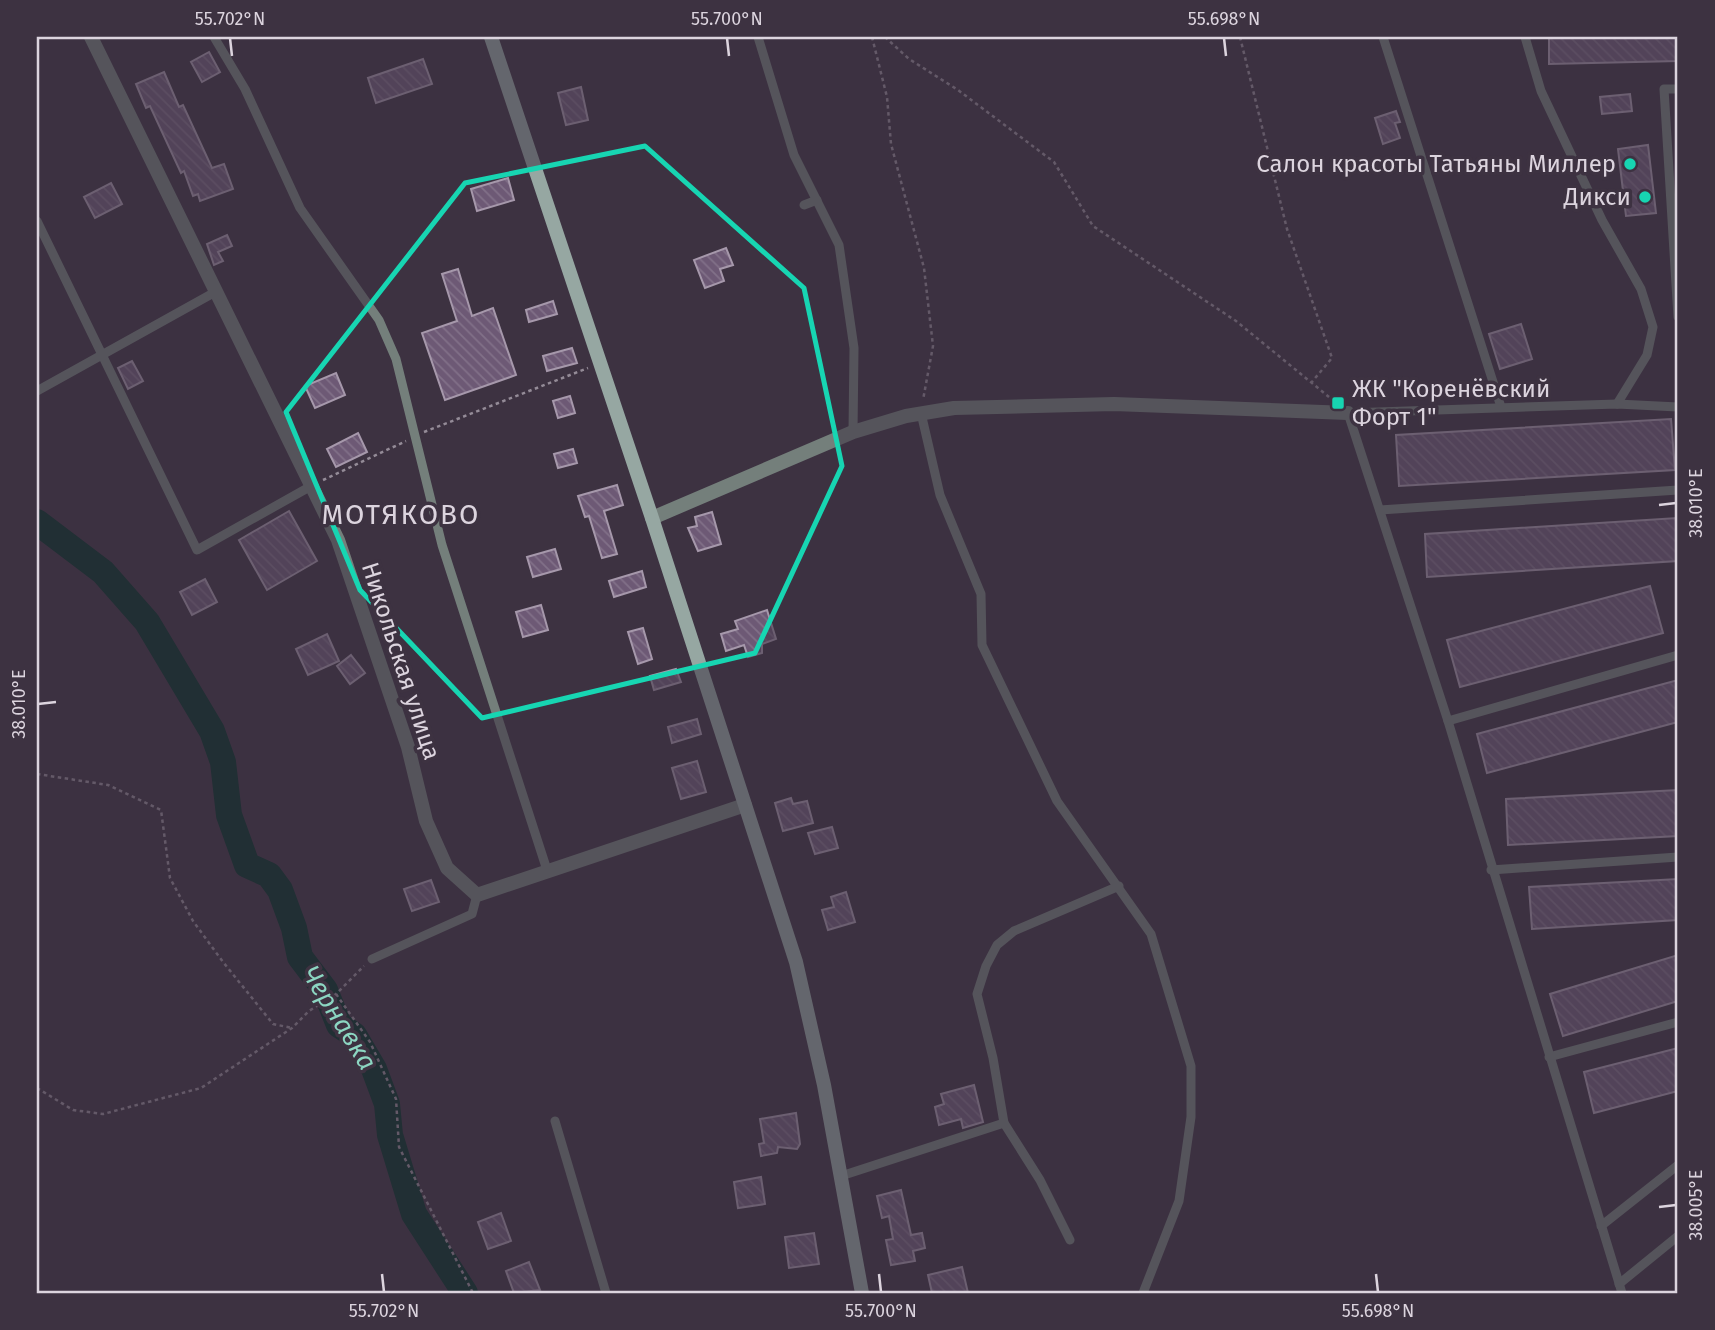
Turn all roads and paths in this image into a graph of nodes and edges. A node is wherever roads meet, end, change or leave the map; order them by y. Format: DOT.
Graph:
graph roads {
  1 [pos="91,37"];
  2 [pos="214,37"];
  3 [pos="491,37"];
  4 [pos="758,37"];
  5 [pos="872,37"];
  6 [pos="885,37"];
  7 [pos="1240,37"];
  8 [pos="1382,37"];
  9 [pos="1525,37"];
  10 [pos="1678,89"];
  11 [pos="817,200"];
  12 [pos="804,205"];
  13 [pos="37,221"];
  14 [pos="217,291"];
  15 [pos="1678,317"];
  16 [pos="102,355"];
  17 [pos="600,363"];
  18 [pos="1311,383"];
  19 [pos="37,391"];
  20 [pos="1617,404"];
  21 [pos="1501,407"];
  22 [pos="1678,407"];
  23 [pos="921,413"];
  24 [pos="1348,413"];
  25 [pos="853,432"];
  26 [pos="416,435"];
  27 [pos="313,485"];
  28 [pos="1678,490"];
  29 [pos="1380,510"];
  30 [pos="652,518"];
  31 [pos="1678,655"];
  32 [pos="1448,721"];
  33 [pos="37,774"];
  34 [pos="745,805"];
  35 [pos="1678,857"];
  36 [pos="547,870"];
  37 [pos="1491,870"];
  38 [pos="1119,886"];
  39 [pos="477,895"];
  40 [pos="372,959"];
  41 [pos="336,994"];
  42 [pos="1678,1022"];
  43 [pos="292,1028"];
  44 [pos="1549,1057"];
  45 [pos="37,1088"];
  46 [pos="555,1121"];
  47 [pos="1004,1123"];
  48 [pos="1678,1165"];
  49 [pos="841,1176"];
  50 [pos="1601,1226"];
  51 [pos="1678,1236"];
  52 [pos="1069,1240"];
  53 [pos="1621,1289"];
  54 [pos="473,1293"];
  55 [pos="606,1293"];
  56 [pos="862,1293"];
  57 [pos="1143,1293"];
  1 -- 14 [label="street, Никольская улица"];
  2 -- 26 [label="lane"];
  3 -- 17 [label="main road"];
  4 -- 11 [label="lane"];
  5 -- 23 [label="path"];
  6 -- 18 [label="path"];
  7 -- 18 [label="path"];
  8 -- 21 [label="lane"];
  9 -- 20 [label="lane"];
  10 -- 15 [label="lane"];
  11 -- 12 [label="lane"];
  11 -- 25 [label="lane"];
  13 -- 16 [label="lane"];
  14 -- 16 [label="lane"];
  14 -- 27 [label="street, Никольская улица"];
  16 -- 19 [label="lane"];
  16 -- 27 [label="lane"];
  17 -- 26 [label="path"];
  17 -- 30 [label="main road"];
  18 -- 24 [label="path"];
  20 -- 21 [label="lane"];
  20 -- 22 [label="lane"];
  21 -- 24 [label="lane"];
  23 -- 24 [label="street"];
  23 -- 25 [label="street"];
  23 -- 38 [label="lane"];
  24 -- 29 [label="lane"];
  25 -- 30 [label="street"];
  26 -- 27 [label="path"];
  26 -- 36 [label="lane"];
  27 -- 39 [label="street, Никольская улица"];
  28 -- 29 [label="lane"];
  29 -- 32 [label="lane"];
  30 -- 34 [label="main road"];
  31 -- 32 [label="lane"];
  32 -- 37 [label="lane"];
  33 -- 43 [label="path"];
  34 -- 36 [label="street"];
  34 -- 49 [label="main road"];
  35 -- 37 [label="lane"];
  36 -- 39 [label="street"];
  37 -- 44 [label="lane"];
  38 -- 47 [label="lane"];
  38 -- 57 [label="lane"];
  39 -- 40 [label="lane"];
  40 -- 41 [label="path"];
  41 -- 43 [label="path"];
  41 -- 54 [label="path"];
  42 -- 44 [label="lane"];
  43 -- 45 [label="path"];
  44 -- 50 [label="lane"];
  46 -- 55 [label="lane"];
  47 -- 49 [label="lane"];
  47 -- 52 [label="lane"];
  48 -- 50 [label="lane"];
  49 -- 56 [label="main road"];
  50 -- 53 [label="lane"];
  51 -- 53 [label="lane"];
}
